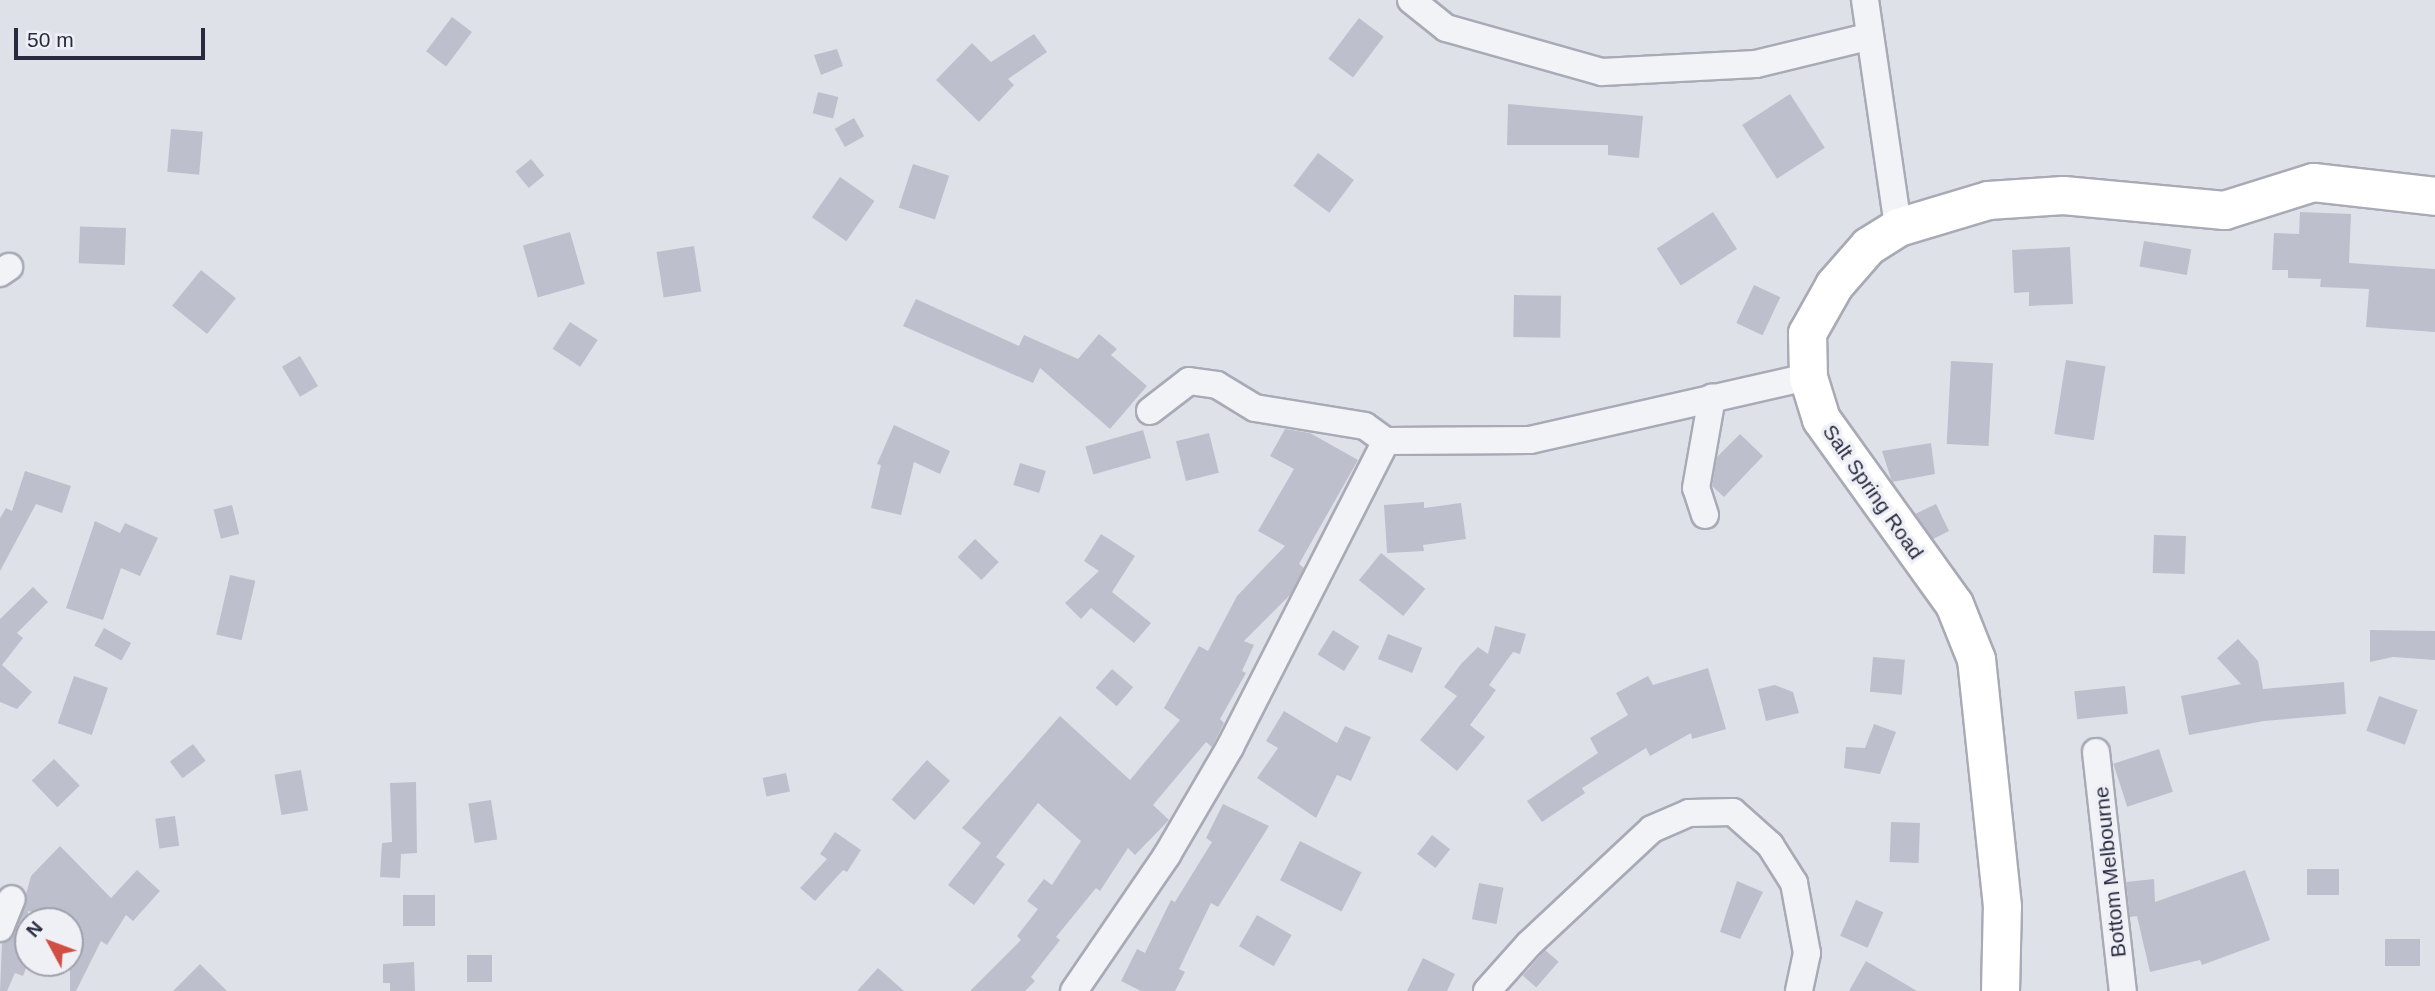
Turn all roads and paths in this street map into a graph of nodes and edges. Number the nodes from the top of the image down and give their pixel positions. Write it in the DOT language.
graph roads {
  1 [pos="1411,0"];
  2 [pos="1865,0"];
  3 [pos="1868,37"];
  4 [pos="2435,196"];
  5 [pos="1898,227"];
  6 [pos="1808,377"];
  7 [pos="1712,397"];
  8 [pos="1150,411"];
  9 [pos="1386,441"];
  10 [pos="1705,515"];
  11 [pos="2096,752"];
  12 [pos="12,899"];
  13 [pos="0,928"];
  14 [pos="1074,991"];
  15 [pos="1487,991"];
  16 [pos="1799,991"];
  17 [pos="2000,991"];
  18 [pos="2123,991"];
  1 -- 3 [label="street"];
  2 -- 3 [label="street"];
  3 -- 5 [label="street"];
  4 -- 5 [label="street, Salt Spring Road"];
  5 -- 6 [label="street, Salt Spring Road"];
  6 -- 7 [label="street"];
  6 -- 17 [label="street, Salt Spring Road"];
  7 -- 9 [label="street"];
  7 -- 10 [label="street"];
  8 -- 9 [label="street"];
  9 -- 14 [label="street"];
  11 -- 18 [label="street, Bottom Melbourne"];
  12 -- 13 [label="street"];
  15 -- 16 [label="street"];
}
